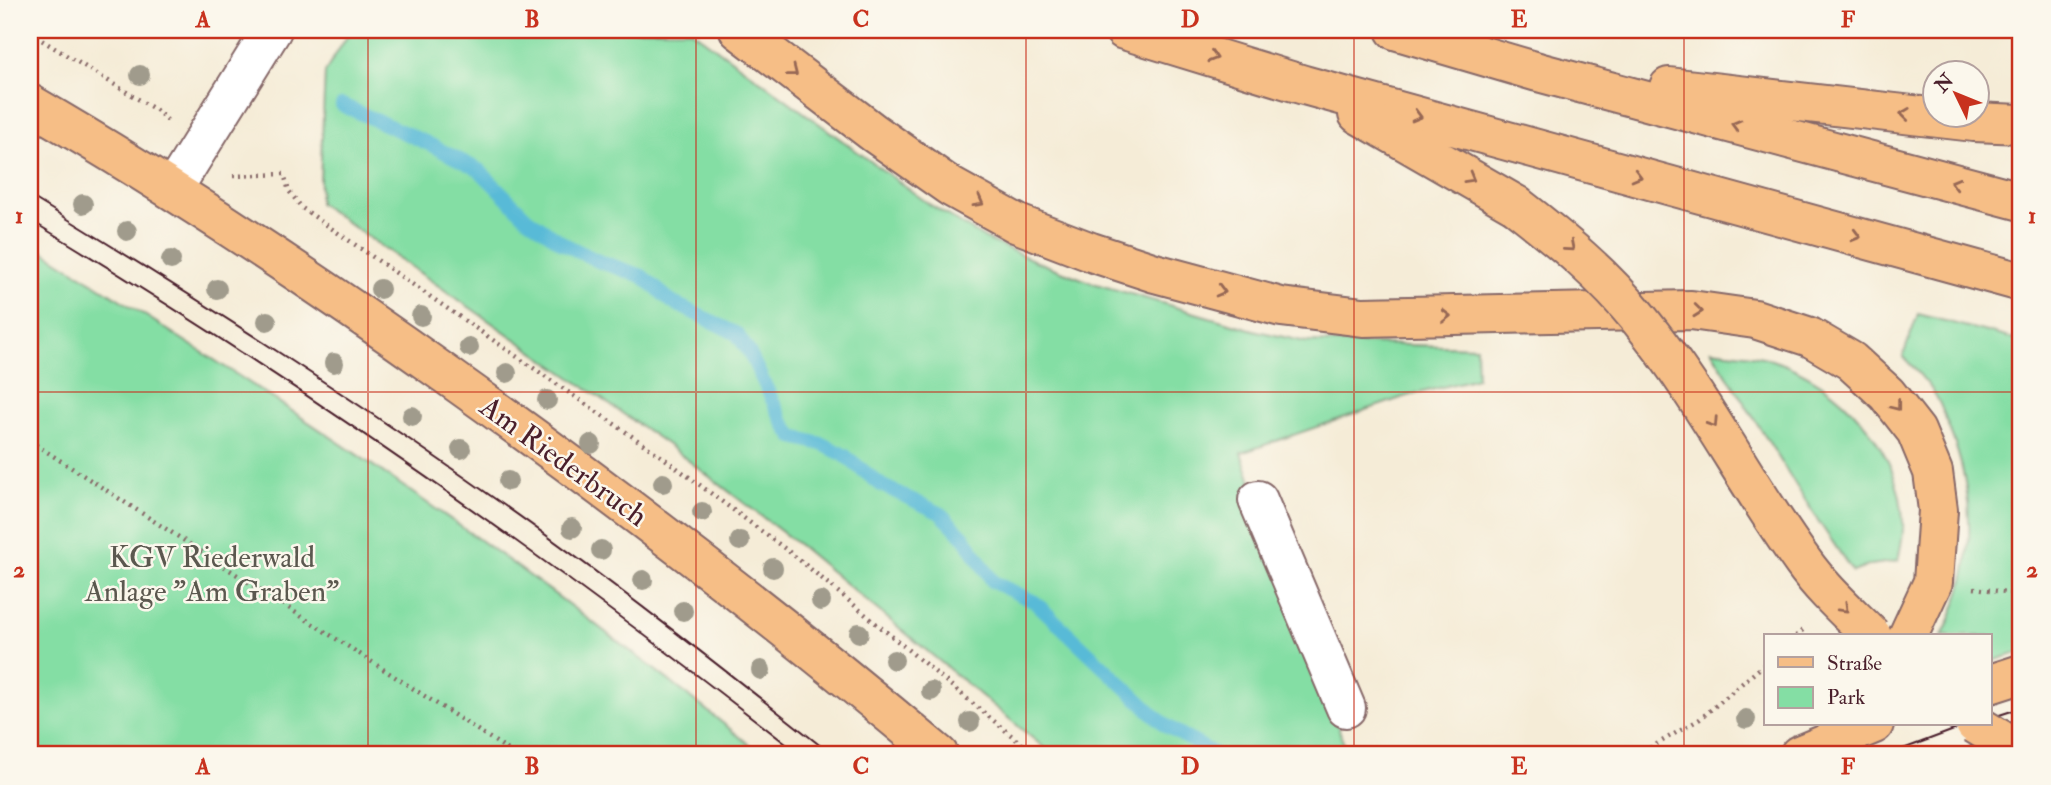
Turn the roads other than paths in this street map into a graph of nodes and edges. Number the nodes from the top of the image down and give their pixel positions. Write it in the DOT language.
graph roads {
  1 [pos="272,30"];
  2 [pos="739,30"];
  3 [pos="1124,30"];
  4 [pos="1395,30"];
  5 [pos="1538,72"];
  6 [pos="1304,85"];
  7 [pos="30,104"];
  8 [pos="2021,124"];
  9 [pos="173,189"];
  10 [pos="2021,201"];
  11 [pos="2021,282"];
  12 [pos="1258,499"];
  13 [pos="1870,634"];
  14 [pos="1909,634"];
  15 [pos="2021,674"];
  16 [pos="1992,683"];
  17 [pos="1346,708"];
  18 [pos="1868,726"];
  19 [pos="1978,726"];
  20 [pos="1824,740"];
  21 [pos="2021,752"];
  22 [pos="939,755"];
  1 -- 9 [label="street"];
  2 -- 14 [label="main road, one-way"];
  3 -- 6 [label="main road, one-way"];
  4 -- 5 [label="main road"];
  8 -- 5 [label="main road, one-way"];
  10 -- 5 [label="main road, one-way"];
  6 -- 11 [label="main road, one-way"];
  6 -- 13 [label="main road, one-way, bridge"];
  7 -- 9 [label="main road, Am Riederbruch"];
  9 -- 22 [label="main road, Am Riederbruch"];
  12 -- 17 [label="street"];
  15 -- 16 [label="main road"];
  18 -- 20 [label="main road"];
  19 -- 21 [label="main road, bridge"];
}
